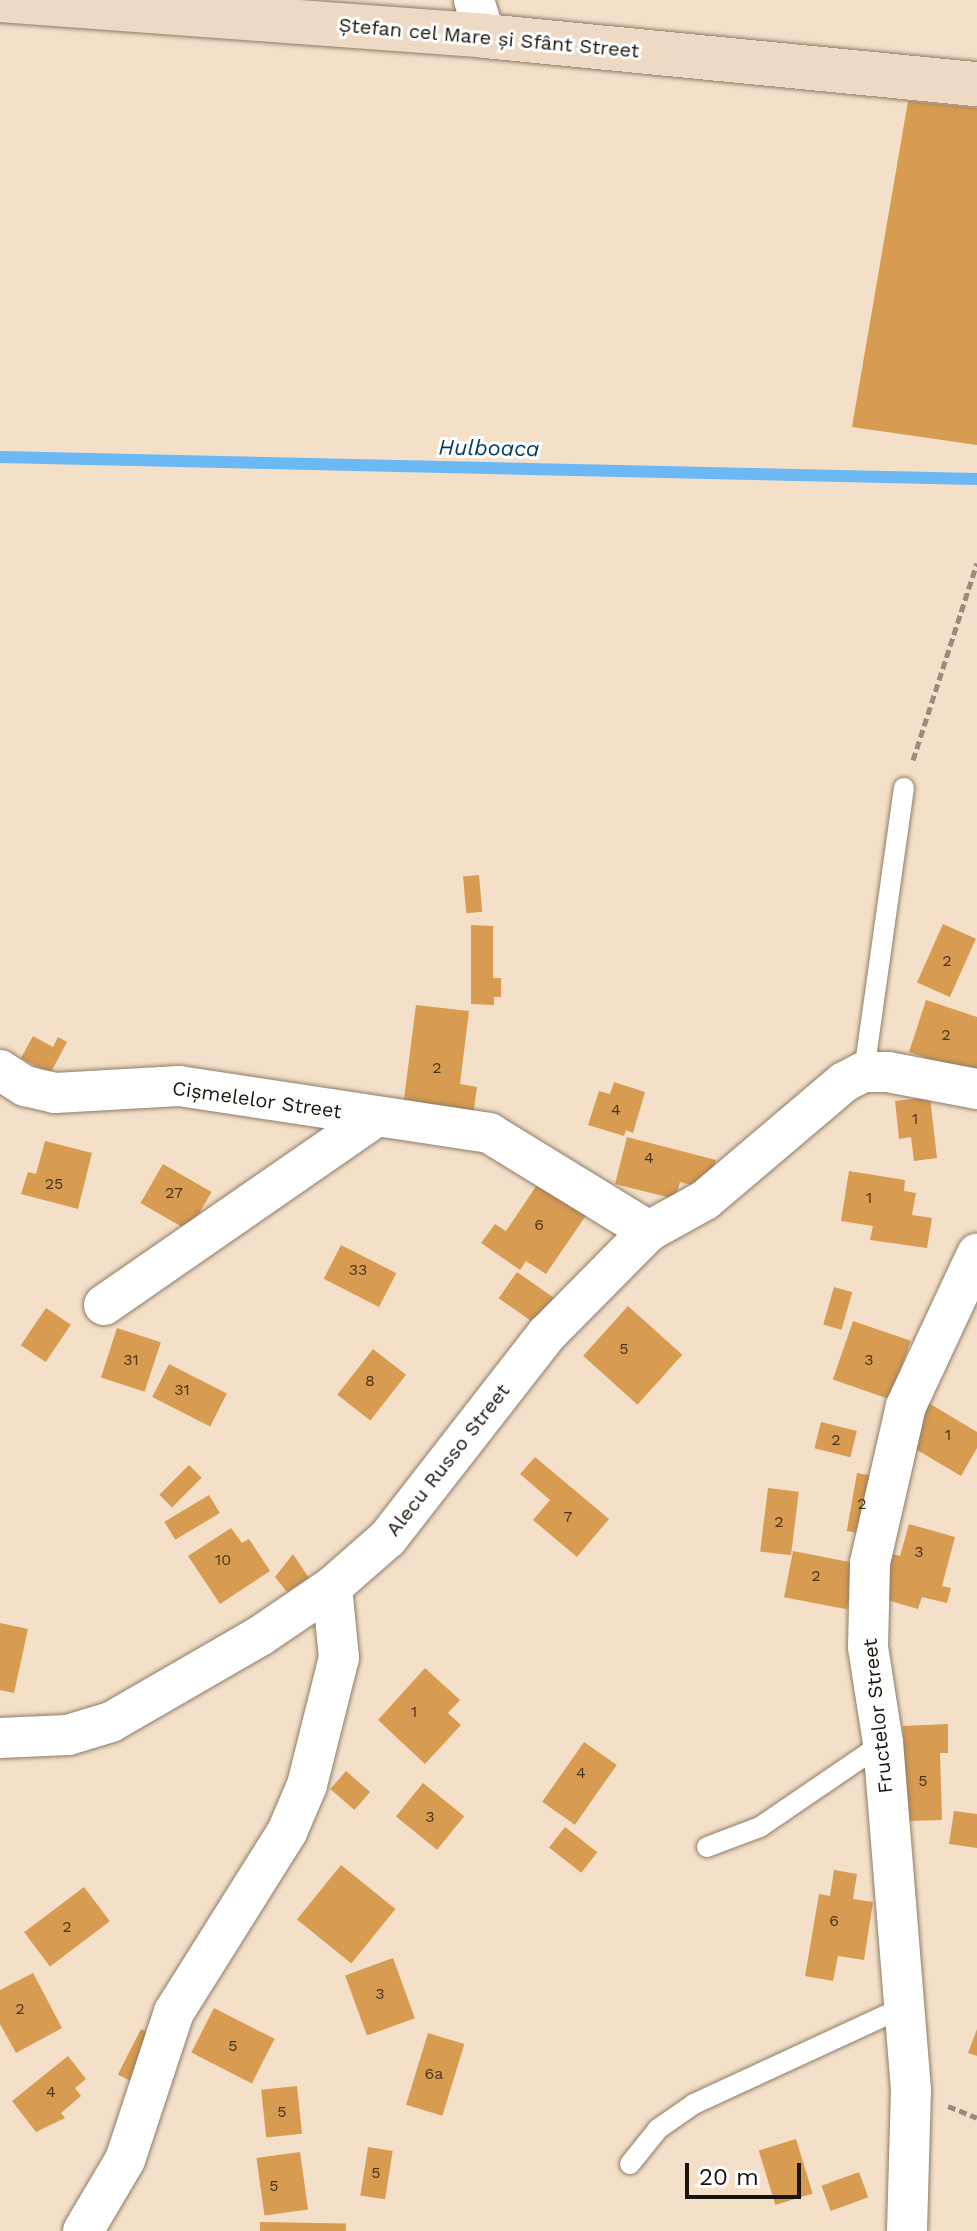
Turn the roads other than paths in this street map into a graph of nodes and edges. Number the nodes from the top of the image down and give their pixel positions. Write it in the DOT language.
graph roads {
  1 [pos="0,0"];
  2 [pos="480,18"];
  3 [pos="977,84"];
  4 [pos="904,788"];
  5 [pos="0,1070"];
  6 [pos="864,1072"];
  7 [pos="977,1089"];
  8 [pos="376,1117"];
  9 [pos="649,1231"];
  10 [pos="977,1254"];
  11 [pos="104,1305"];
  12 [pos="332,1587"];
  13 [pos="0,1738"];
  14 [pos="883,1743"];
  15 [pos="707,1847"];
  16 [pos="906,2006"];
  17 [pos="630,2164"];
  18 [pos="83,2231"];
  19 [pos="907,2231"];
  1 -- 2 [label="street, Ștefan cel Mare și Sfânt Street"];
  2 -- 3 [label="street, Ștefan cel Mare și Sfânt Street"];
  4 -- 6 [label="lane"];
  5 -- 8 [label="street, Cișmelelor Street"];
  6 -- 7 [label="street"];
  6 -- 9 [label="street, Alecu Russo Street"];
  8 -- 9 [label="street, Cișmelelor Street"];
  8 -- 11 [label="street, Cișmelelor Street"];
  9 -- 12 [label="street, Alecu Russo Street"];
  10 -- 14 [label="street, Fructelor Street"];
  12 -- 13 [label="street, Alecu Russo Street"];
  12 -- 18 [label="street"];
  14 -- 15 [label="lane"];
  14 -- 16 [label="street, Fructelor Street"];
  16 -- 17 [label="lane"];
  16 -- 19 [label="street, Fructelor Street"];
}
